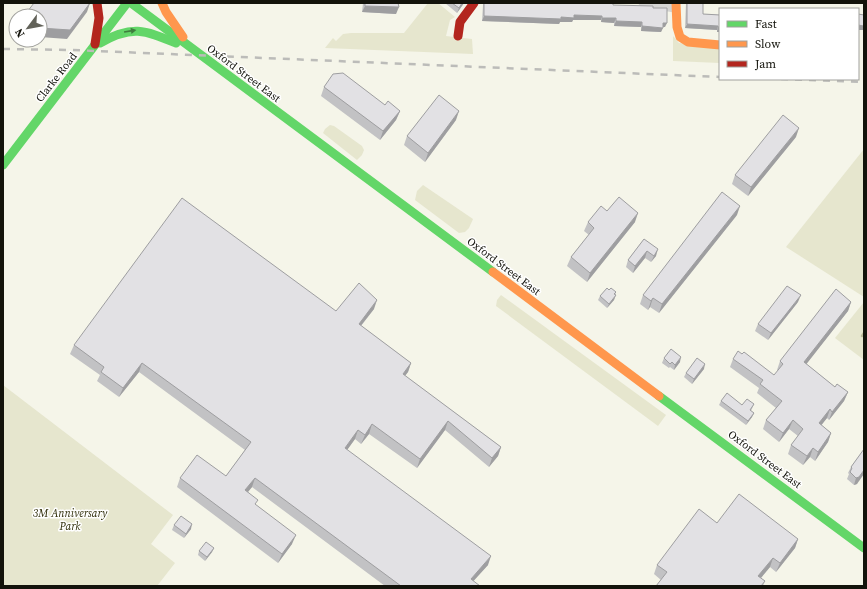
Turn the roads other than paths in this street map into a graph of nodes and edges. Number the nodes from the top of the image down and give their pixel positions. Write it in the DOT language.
graph roads {
  1 [pos="96,3"];
  2 [pos="127,3"];
  3 [pos="131,3"];
  4 [pos="162,3"];
  5 [pos="474,3"];
  6 [pos="643,3"];
  7 [pos="676,5"];
  8 [pos="458,36"];
  9 [pos="719,45"];
  10 [pos="95,47"];
  11 [pos="191,48"];
  12 [pos="3,165"];
  13 [pos="864,548"];
  1 -- 10 [label="main road"];
  2 -- 10 [label="main road, Clarke Road"];
  3 -- 11 [label="main road, Oxford Street East"];
  4 -- 11 [label="main road"];
  5 -- 8 [label="main road"];
  6 -- 7 [label="street"];
  7 -- 9 [label="main road"];
  10 -- 11 [label="main road, one-way"];
  10 -- 12 [label="main road, Clarke Road"];
  11 -- 13 [label="main road, Oxford Street East"];
}
